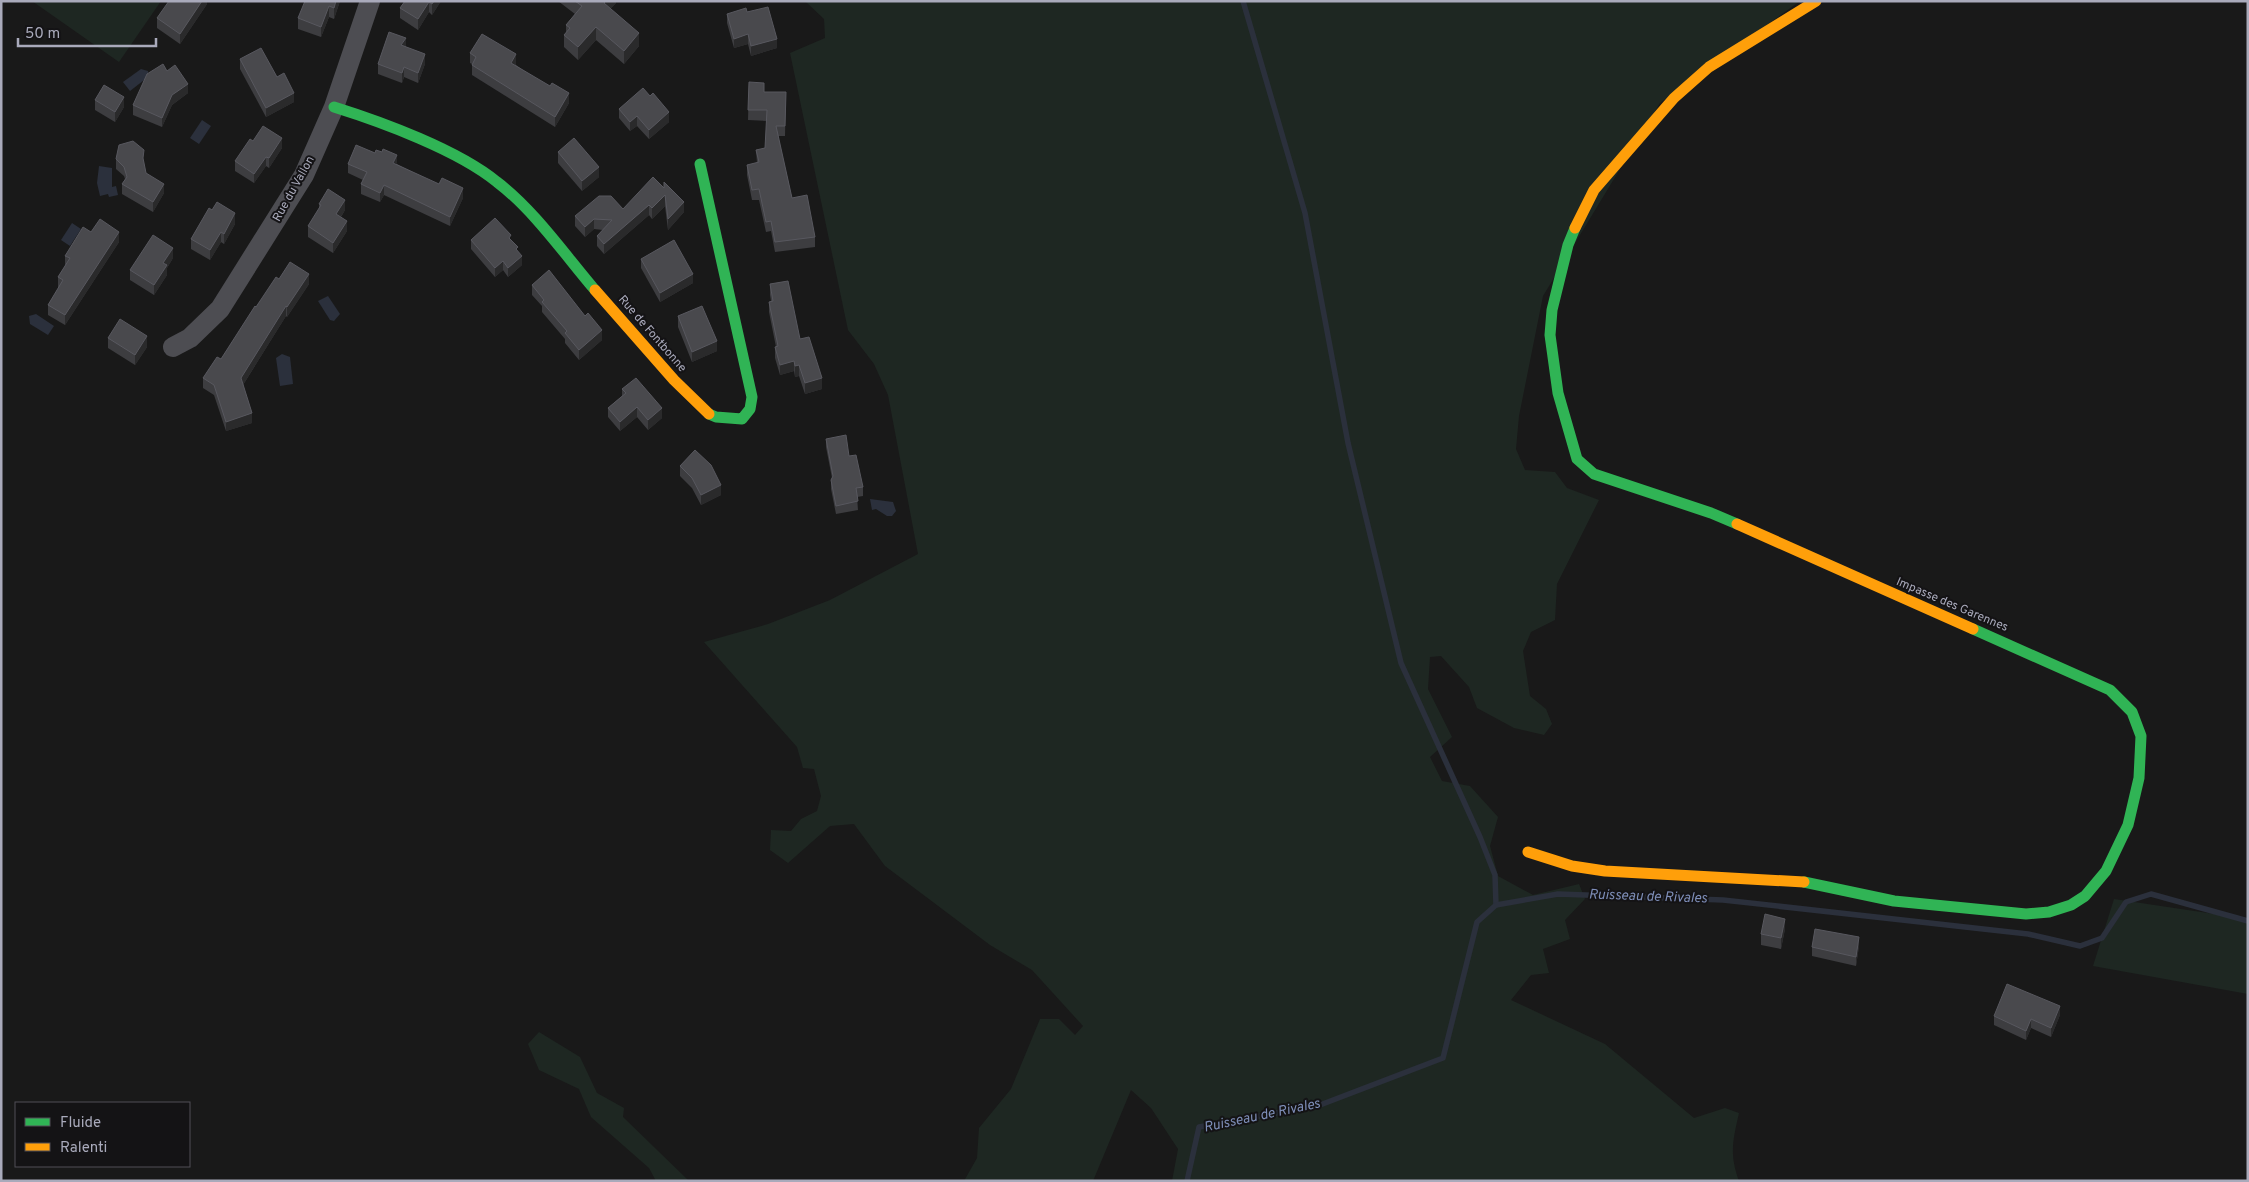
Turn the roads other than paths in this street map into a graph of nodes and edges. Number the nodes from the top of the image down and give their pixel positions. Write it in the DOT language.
graph roads {
  1 [pos="370,1"];
  2 [pos="1816,1"];
  3 [pos="334,106"];
  4 [pos="700,164"];
  5 [pos="173,347"];
  6 [pos="1528,852"];
  1 -- 3 [label="street, Rue du Vallon"];
  2 -- 6 [label="street, Impasse des Garennes"];
  3 -- 4 [label="street, Rue de Fontbonne"];
  3 -- 5 [label="street, Rue du Vallon"];
}
